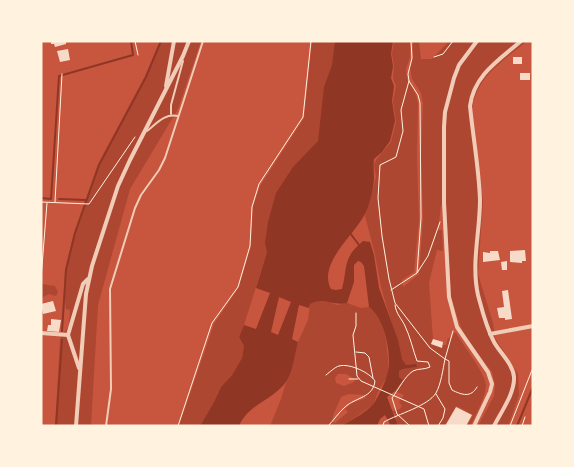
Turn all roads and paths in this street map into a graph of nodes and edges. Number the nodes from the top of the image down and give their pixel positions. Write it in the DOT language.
graph roads {
  1 [pos="135,41"];
  2 [pos="174,41"];
  3 [pos="189,41"];
  4 [pos="203,41"];
  5 [pos="311,41"];
  6 [pos="412,41"];
  7 [pos="453,41"];
  8 [pos="477,41"];
  9 [pos="521,41"];
  10 [pos="138,55"];
  11 [pos="183,56"];
  12 [pos="434,58"];
  13 [pos="62,74"];
  14 [pos="410,82"];
  15 [pos="166,90"];
  16 [pos="171,114"];
  17 [pos="178,116"];
  18 [pos="143,134"];
  19 [pos="41,202"];
  20 [pos="47,202"];
  21 [pos="55,202"];
  22 [pos="445,217"];
  23 [pos="417,273"];
  24 [pos="41,279"];
  25 [pos="88,279"];
  26 [pos="391,290"];
  27 [pos="394,303"];
  28 [pos="356,313"];
  29 [pos="533,326"];
  30 [pos="457,327"];
  31 [pos="41,333"];
  32 [pos="490,334"];
  33 [pos="68,335"];
  34 [pos="355,352"];
  35 [pos="445,359"];
  36 [pos="356,369"];
  37 [pos="80,370"];
  38 [pos="532,370"];
  39 [pos="326,374"];
  40 [pos="359,378"];
  41 [pos="373,378"];
  42 [pos="349,379"];
  43 [pos="477,387"];
  44 [pos="436,393"];
  45 [pos="419,406"];
  46 [pos="397,414"];
  47 [pos="525,417"];
  48 [pos="76,426"];
  49 [pos="106,426"];
  50 [pos="178,426"];
  51 [pos="328,426"];
  52 [pos="383,426"];
  53 [pos="410,426"];
  54 [pos="429,426"];
  55 [pos="438,426"];
  56 [pos="474,426"];
  57 [pos="494,426"];
  58 [pos="510,426"];
  59 [pos="522,426"];
  1 -- 10 [label="path"];
  2 -- 15 [label="street"];
  3 -- 11 [label="street"];
  4 -- 17 [label="lane"];
  5 -- 50 [label="path"];
  6 -- 14 [label="path"];
  7 -- 12 [label="path"];
  8 -- 22 [label="street"];
  9 -- 32 [label="street"];
  11 -- 15 [label="street"];
  11 -- 16 [label="lane"];
  13 -- 21 [label="path"];
  14 -- 23 [label="path"];
  14 -- 26 [label="path"];
  15 -- 18 [label="street"];
  16 -- 17 [label="lane"];
  16 -- 18 [label="lane"];
  17 -- 49 [label="lane"];
  18 -- 21 [label="path"];
  18 -- 25 [label="street"];
  19 -- 20 [label="path"];
  20 -- 21 [label="path"];
  20 -- 24 [label="path"];
  22 -- 23 [label="path"];
  22 -- 30 [label="street"];
  23 -- 26 [label="path"];
  25 -- 33 [label="street"];
  25 -- 37 [label="street"];
  26 -- 27 [label="path"];
  27 -- 35 [label="path"];
  27 -- 46 [label="path"];
  28 -- 34 [label="path"];
  29 -- 32 [label="street"];
  30 -- 35 [label="path"];
  30 -- 56 [label="street"];
  31 -- 33 [label="street"];
  32 -- 57 [label="street"];
  33 -- 37 [label="street"];
  34 -- 36 [label="path"];
  34 -- 41 [label="path"];
  35 -- 43 [label="path"];
  35 -- 44 [label="path"];
  36 -- 39 [label="path"];
  36 -- 40 [label="path"];
  36 -- 41 [label="path"];
  37 -- 48 [label="street"];
  38 -- 58 [label="path"];
  40 -- 42 [label="path"];
  40 -- 45 [label="path"];
  41 -- 51 [label="path"];
  44 -- 45 [label="path"];
  44 -- 55 [label="path"];
  45 -- 46 [label="path"];
  45 -- 54 [label="path"];
  46 -- 52 [label="path"];
  46 -- 53 [label="path"];
  47 -- 59 [label="path"];
}
